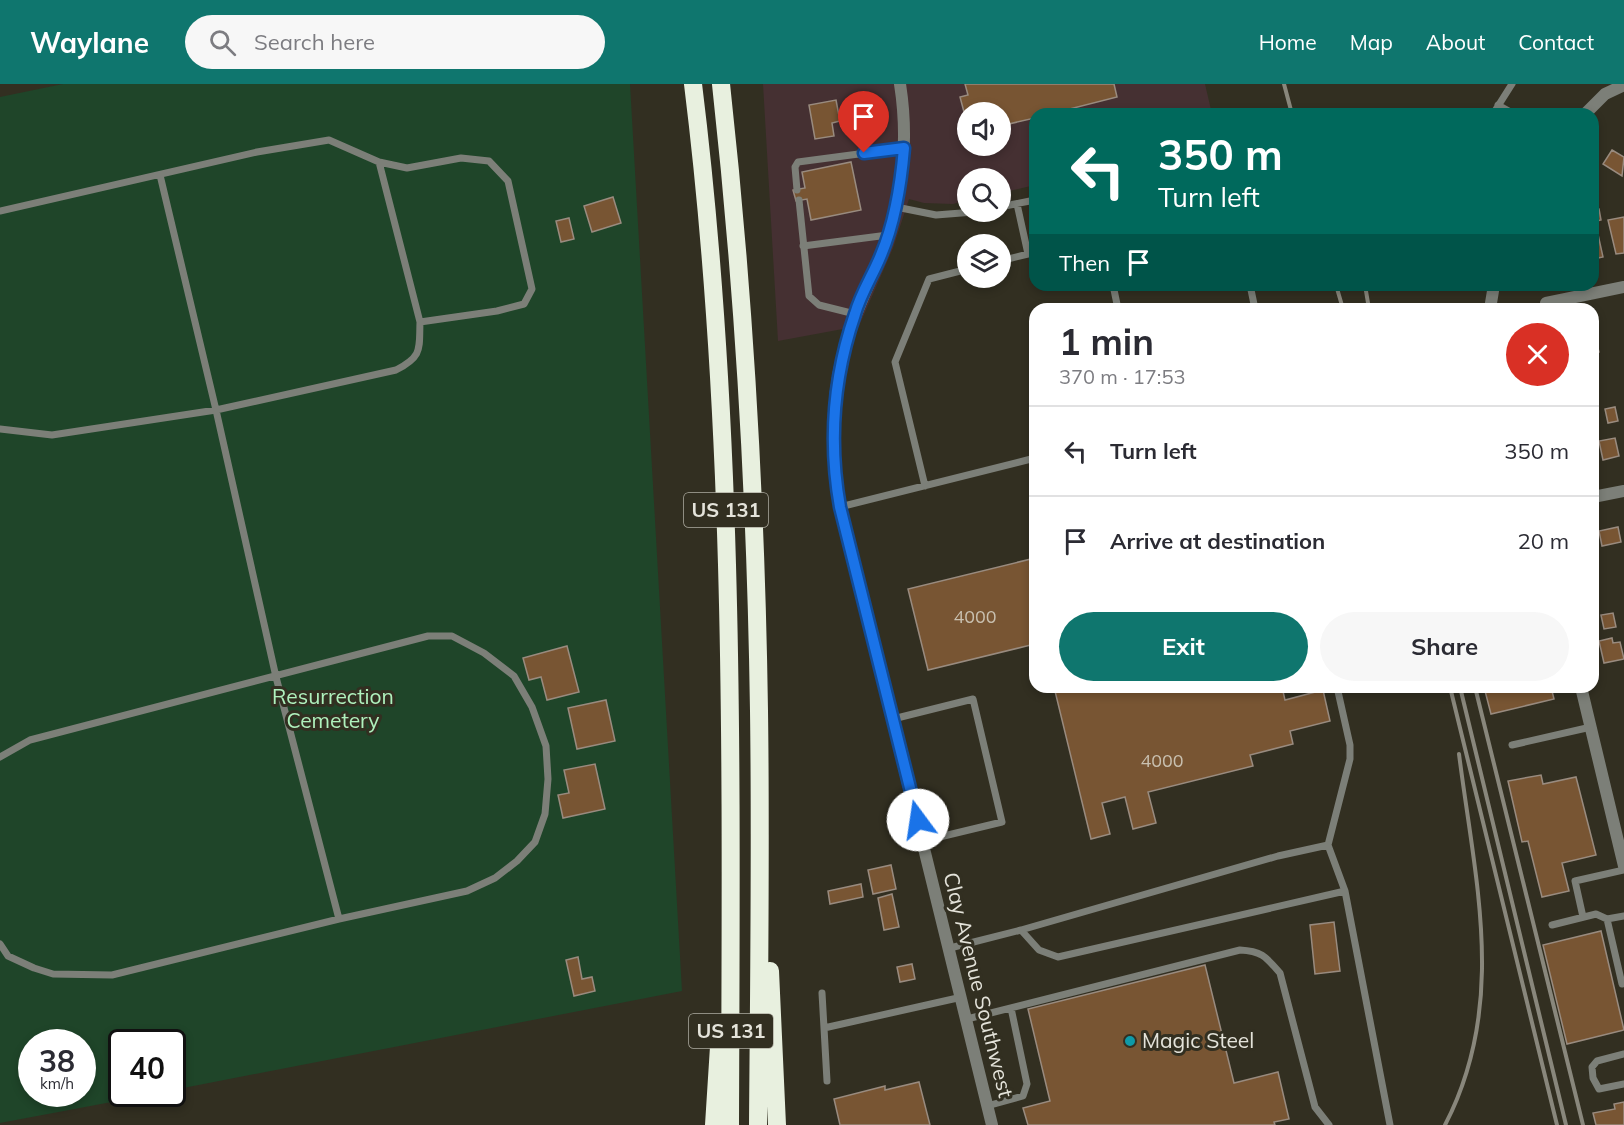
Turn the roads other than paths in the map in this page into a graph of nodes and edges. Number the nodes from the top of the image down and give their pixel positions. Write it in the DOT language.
graph roads {
  1 [pos="693,84"];
  2 [pos="721,84"];
  3 [pos="900,84"];
  4 [pos="1512,84"];
  5 [pos="1624,86"];
  6 [pos="1498,105"];
  7 [pos="1496,108"];
  8 [pos="1503,108"];
  9 [pos="1591,108"];
  10 [pos="904,148"];
  11 [pos="379,162"];
  12 [pos="160,175"];
  13 [pos="797,190"];
  14 [pos="799,200"];
  15 [pos="1029,201"];
  16 [pos="1017,204"];
  17 [pos="1011,205"];
  18 [pos="896,207"];
  19 [pos="0,211"];
  20 [pos="957,213"];
  21 [pos="888,235"];
  22 [pos="1029,243"];
  23 [pos="803,246"];
  24 [pos="1029,254"];
  25 [pos="1011,258"];
  26 [pos="957,272"];
  27 [pos="1624,287"];
  28 [pos="1546,303"];
  29 [pos="855,314"];
  30 [pos="420,322"];
  31 [pos="216,410"];
  32 [pos="0,429"];
  33 [pos="1029,460"];
  34 [pos="925,486"];
  35 [pos="1624,491"];
  36 [pos="1599,496"];
  37 [pos="840,507"];
  38 [pos="276,677"];
  39 [pos="1338,693"];
  40 [pos="1583,693"];
  41 [pos="893,718"];
  42 [pos="1592,727"];
  43 [pos="1512,745"];
  44 [pos="0,757"];
  45 [pos="759,829"];
  46 [pos="923,841"];
  47 [pos="1328,845"];
  48 [pos="1624,868"];
  49 [pos="1345,891"];
  50 [pos="1624,916"];
  51 [pos="1583,917"];
  52 [pos="339,919"];
  53 [pos="1607,919"];
  54 [pos="1552,925"];
  55 [pos="1021,930"];
  56 [pos="731,936"];
  57 [pos="0,944"];
  58 [pos="950,948"];
  59 [pos="1624,983"];
  60 [pos="822,993"];
  61 [pos="962,997"];
  62 [pos="1011,1008"];
  63 [pos="967,1019"];
  64 [pos="824,1028"];
  65 [pos="1624,1054"];
  66 [pos="826,1080"];
  67 [pos="1624,1084"];
  68 [pos="987,1106"];
  69 [pos="714,1125"];
  70 [pos="730,1125"];
  71 [pos="758,1125"];
  72 [pos="777,1125"];
  73 [pos="992,1125"];
  74 [pos="1329,1125"];
  75 [pos="1390,1125"];
  1 -- 56 [label="highway, US 131"];
  2 -- 45 [label="highway, US 131"];
  3 -- 10 [label="street, Clay Avenue Southwest"];
  4 -- 6 [label="lane"];
  5 -- 9 [label="street"];
  6 -- 7 [label="lane"];
  6 -- 8 [label="lane"];
  10 -- 13 [label="lane"];
  10 -- 18 [label="street, Clay Avenue Southwest"];
  11 -- 12 [label="lane"];
  11 -- 30 [label="lane"];
  11 -- 30 [label="lane"];
  12 -- 19 [label="lane"];
  12 -- 31 [label="lane"];
  14 -- 23 [label="lane"];
  15 -- 16 [label="lane"];
  16 -- 17 [label="lane"];
  16 -- 22 [label="lane"];
  18 -- 20 [label="lane"];
  18 -- 21 [label="street, Clay Avenue Southwest"];
  21 -- 23 [label="lane"];
  21 -- 29 [label="street, Clay Avenue Southwest"];
  23 -- 29 [label="lane"];
  24 -- 25 [label="lane"];
  26 -- 34 [label="lane"];
  27 -- 28 [label="street"];
  29 -- 37 [label="street, Clay Avenue Southwest"];
  30 -- 31 [label="lane"];
  31 -- 32 [label="lane"];
  31 -- 38 [label="lane"];
  33 -- 34 [label="lane"];
  34 -- 37 [label="lane"];
  35 -- 36 [label="street"];
  37 -- 41 [label="street, Clay Avenue Southwest"];
  38 -- 44 [label="lane"];
  38 -- 52 [label="lane"];
  38 -- 52 [label="lane"];
  39 -- 47 [label="lane"];
  40 -- 42 [label="street"];
  41 -- 46 [label="street, Clay Avenue Southwest"];
  41 -- 46 [label="lane"];
  42 -- 43 [label="lane"];
  42 -- 48 [label="street"];
  45 -- 71 [label="highway, US 131"];
  45 -- 72 [label="highway"];
  46 -- 58 [label="street, Clay Avenue Southwest"];
  47 -- 49 [label="lane"];
  47 -- 55 [label="lane"];
  48 -- 51 [label="lane"];
  49 -- 55 [label="lane"];
  49 -- 75 [label="lane"];
  50 -- 53 [label="lane"];
  51 -- 53 [label="lane"];
  51 -- 54 [label="lane"];
  52 -- 57 [label="lane"];
  53 -- 59 [label="lane"];
  55 -- 58 [label="lane"];
  56 -- 69 [label="highway"];
  56 -- 70 [label="highway, US 131"];
  58 -- 61 [label="street, Clay Avenue Southwest"];
  60 -- 64 [label="lane"];
  61 -- 63 [label="street, Clay Avenue Southwest"];
  61 -- 64 [label="lane"];
  62 -- 63 [label="lane"];
  62 -- 68 [label="lane"];
  62 -- 74 [label="lane"];
  63 -- 68 [label="street, Clay Avenue Southwest"];
  64 -- 66 [label="lane"];
  65 -- 67 [label="lane"];
  68 -- 73 [label="street, Clay Avenue Southwest"];
}
